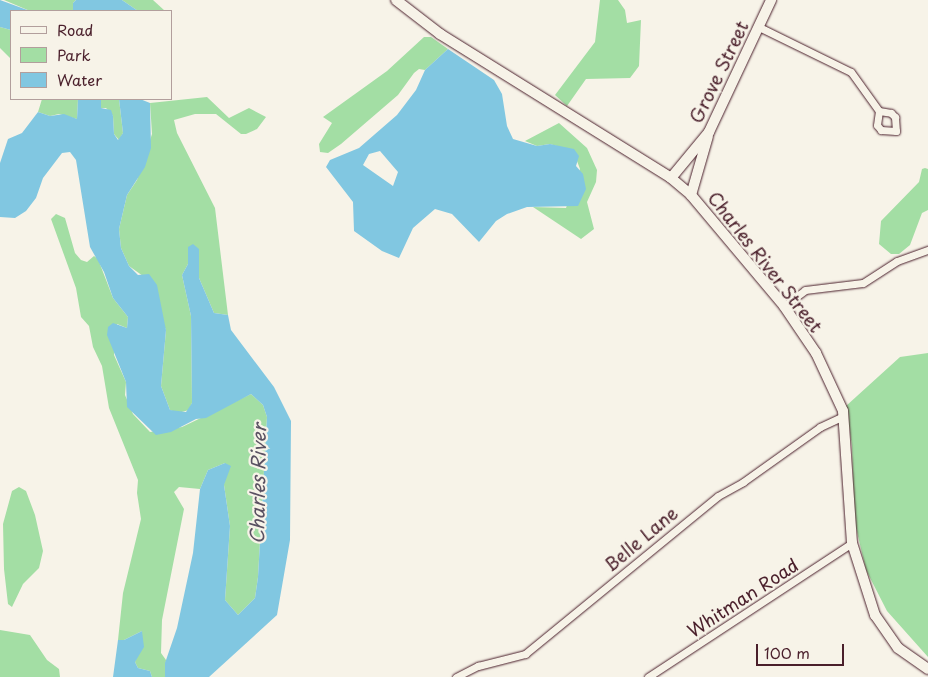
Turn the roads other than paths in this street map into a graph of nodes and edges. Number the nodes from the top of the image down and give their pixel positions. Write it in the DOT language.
graph roads {
  1 [pos="396,0"];
  2 [pos="771,0"];
  3 [pos="759,27"];
  4 [pos="879,111"];
  5 [pos="709,132"];
  6 [pos="671,178"];
  7 [pos="691,195"];
  8 [pos="928,250"];
  9 [pos="784,306"];
  10 [pos="844,416"];
  11 [pos="852,542"];
  12 [pos="928,669"];
  13 [pos="456,677"];
  14 [pos="648,677"];
  1 -- 6 [label="street, Charles River Street"];
  2 -- 3 [label="street, Grove Street"];
  3 -- 4 [label="street"];
  3 -- 5 [label="street, Grove Street"];
  5 -- 6 [label="street, Grove Street"];
  5 -- 7 [label="street"];
  6 -- 7 [label="street, Charles River Street"];
  7 -- 9 [label="street, Charles River Street"];
  8 -- 9 [label="street"];
  9 -- 10 [label="street, Charles River Street"];
  10 -- 11 [label="street, Charles River Street"];
  10 -- 13 [label="street, Belle Lane"];
  11 -- 12 [label="street, Charles River Street"];
  11 -- 14 [label="street, Whitman Road"];
}
